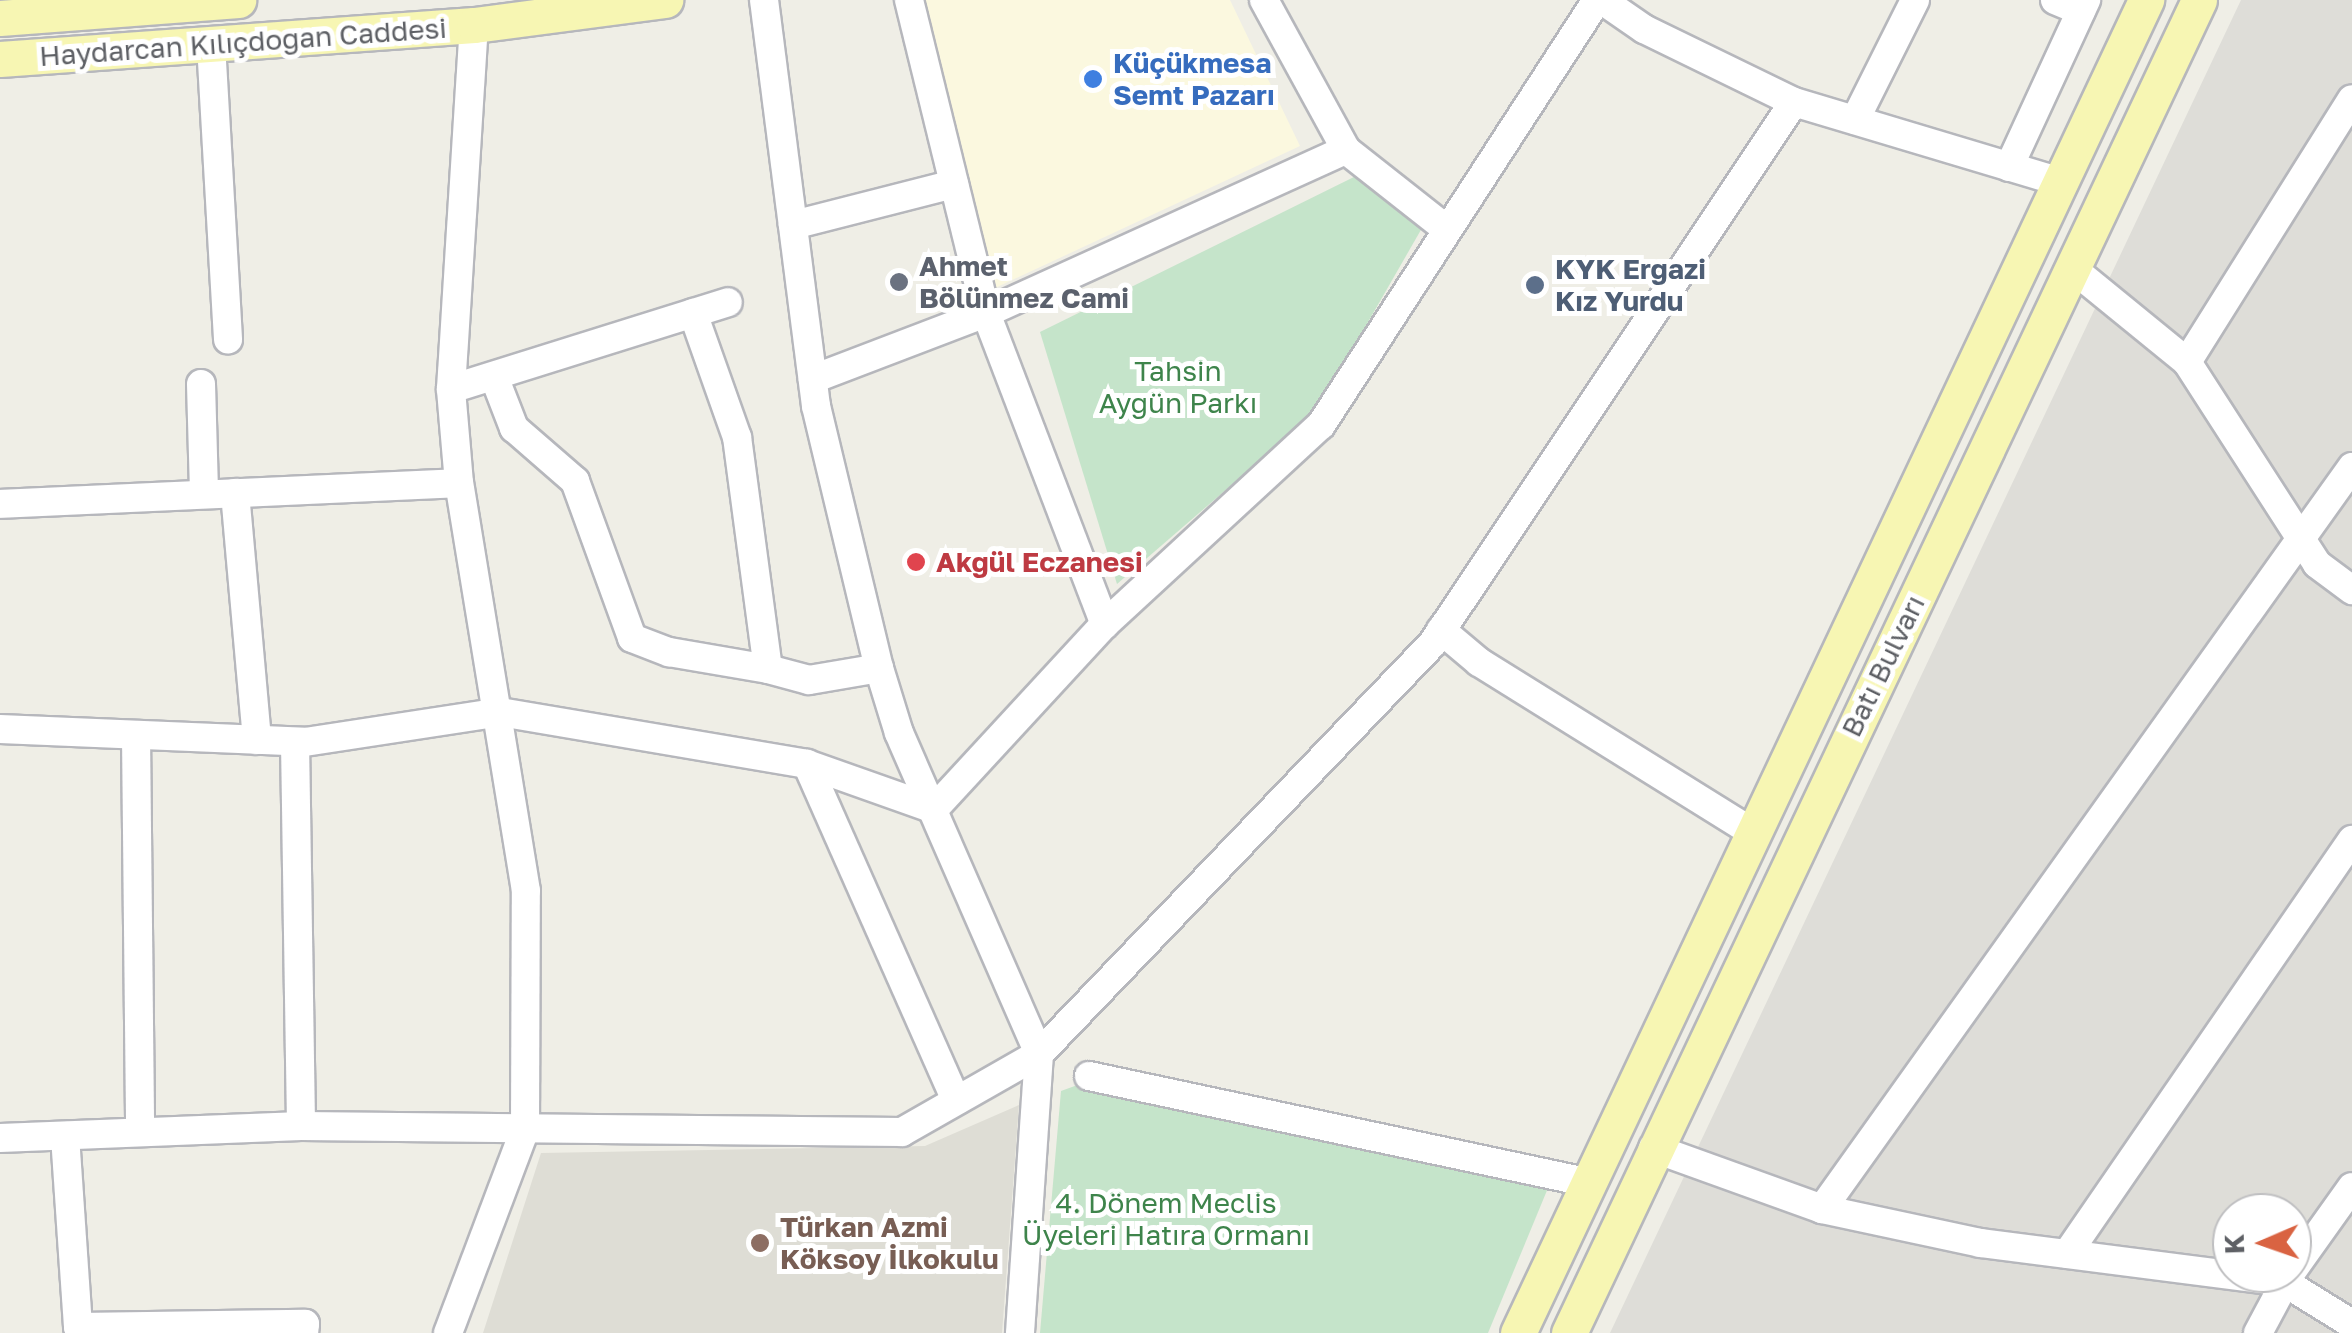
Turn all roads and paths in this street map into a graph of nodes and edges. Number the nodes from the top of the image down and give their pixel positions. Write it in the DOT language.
graph roads {
  1 [pos="238,0"];
  2 [pos="665,0"];
  3 [pos="764,0"];
  4 [pos="909,0"];
  5 [pos="1264,0"];
  6 [pos="1599,0"];
  7 [pos="1915,0"];
  8 [pos="2146,0"];
  9 [pos="2199,0"];
  10 [pos="2074,4"];
  11 [pos="473,12"];
  12 [pos="0,18"];
  13 [pos="212,44"];
  14 [pos="0,59"];
  15 [pos="2352,99"];
  16 [pos="1794,102"];
  17 [pos="1855,120"];
  18 [pos="1346,150"];
  19 [pos="2010,166"];
  20 [pos="2061,182"];
  21 [pos="954,184"];
  22 [pos="793,225"];
  23 [pos="1444,227"];
  24 [pos="2073,269"];
  25 [pos="728,302"];
  26 [pos="693,313"];
  27 [pos="986,313"];
  28 [pos="228,340"];
  29 [pos="2187,362"];
  30 [pos="495,379"];
  31 [pos="813,379"];
  32 [pos="200,384"];
  33 [pos="451,389"];
  34 [pos="2352,468"];
  35 [pos="458,482"];
  36 [pos="235,492"];
  37 [pos="204,494"];
  38 [pos="0,504"];
  39 [pos="2302,540"];
  40 [pos="2352,590"];
  41 [pos="1105,624"];
  42 [pos="1442,630"];
  43 [pos="879,668"];
  44 [pos="768,669"];
  45 [pos="500,712"];
  46 [pos="0,729"];
  47 [pos="136,735"];
  48 [pos="257,740"];
  49 [pos="295,742"];
  50 [pos="807,764"];
  51 [pos="934,809"];
  52 [pos="1752,832"];
  53 [pos="2352,840"];
  54 [pos="1039,1054"];
  55 [pos="1088,1076"];
  56 [pos="956,1101"];
  57 [pos="301,1126"];
  58 [pos="525,1128"];
  59 [pos="140,1132"];
  60 [pos="66,1136"];
  61 [pos="0,1138"];
  62 [pos="1652,1148"];
  63 [pos="1586,1182"];
  64 [pos="2352,1187"];
  65 [pos="1822,1210"];
  66 [pos="2312,1243"];
  67 [pos="2066,1254"];
  68 [pos="2212,1268"];
  69 [pos="2279,1293"];
  70 [pos="2312,1293"];
  71 [pos="2352,1324"];
  72 [pos="78,1330"];
  73 [pos="304,1333"];
  74 [pos="448,1333"];
  75 [pos="1020,1333"];
  76 [pos="1518,1333"];
  77 [pos="1569,1333"];
  78 [pos="2258,1333"];
  1 -- 12 [label="main road, Haydarcan Kılıçdoğan Caddesi"];
  2 -- 11 [label="main road, Haydarcan Kılıçdoğan Caddesi"];
  3 -- 22 [label="street"];
  4 -- 21 [label="street"];
  5 -- 18 [label="street"];
  6 -- 16 [label="street"];
  6 -- 23 [label="street"];
  7 -- 17 [label="street"];
  8 -- 20 [label="main road, Batı Bulvarı"];
  9 -- 24 [label="main road, Batı Bulvarı"];
  10 -- 19 [label="street"];
  11 -- 13 [label="main road, Haydarcan Kılıçdoğan Caddesi"];
  11 -- 33 [label="street"];
  13 -- 14 [label="main road, Haydarcan Kılıçdoğan Caddesi"];
  13 -- 28 [label="street"];
  15 -- 29 [label="street"];
  16 -- 17 [label="street"];
  16 -- 42 [label="street"];
  17 -- 19 [label="street"];
  18 -- 23 [label="street"];
  18 -- 27 [label="street"];
  19 -- 20 [label="street"];
  20 -- 52 [label="main road, Batı Bulvarı"];
  21 -- 22 [label="street"];
  21 -- 27 [label="street"];
  22 -- 31 [label="street"];
  23 -- 41 [label="street"];
  24 -- 29 [label="street"];
  24 -- 62 [label="main road, Batı Bulvarı"];
  25 -- 26 [label="street"];
  26 -- 30 [label="street"];
  26 -- 44 [label="street"];
  27 -- 31 [label="street"];
  27 -- 41 [label="street"];
  29 -- 39 [label="street"];
  30 -- 33 [label="street"];
  30 -- 44 [label="street"];
  31 -- 43 [label="street"];
  32 -- 37 [label="street"];
  33 -- 35 [label="street"];
  34 -- 39 [label="street"];
  35 -- 36 [label="street"];
  35 -- 45 [label="street"];
  36 -- 37 [label="street"];
  36 -- 48 [label="street"];
  37 -- 38 [label="street"];
  39 -- 40 [label="street"];
  39 -- 65 [label="street"];
  41 -- 51 [label="street"];
  42 -- 52 [label="street"];
  42 -- 54 [label="street"];
  43 -- 44 [label="street"];
  43 -- 51 [label="street"];
  45 -- 49 [label="street"];
  45 -- 50 [label="street"];
  45 -- 58 [label="street"];
  46 -- 47 [label="street"];
  47 -- 48 [label="street"];
  47 -- 59 [label="street"];
  48 -- 49 [label="street"];
  49 -- 57 [label="street"];
  50 -- 51 [label="street"];
  50 -- 56 [label="street"];
  51 -- 54 [label="street"];
  52 -- 63 [label="main road, Batı Bulvarı"];
  53 -- 67 [label="street"];
  54 -- 56 [label="street"];
  54 -- 75 [label="street"];
  55 -- 63 [label="street"];
  56 -- 58 [label="street"];
  57 -- 58 [label="street"];
  57 -- 59 [label="street"];
  58 -- 74 [label="street"];
  59 -- 60 [label="street"];
  60 -- 61 [label="street"];
  60 -- 72 [label="street"];
  62 -- 65 [label="street"];
  62 -- 77 [label="main road, Batı Bulvarı"];
  63 -- 76 [label="main road, Batı Bulvarı"];
  64 -- 66 [label="street"];
  65 -- 67 [label="street"];
  67 -- 68 [label="street"];
  69 -- 78 [label="street"];
  70 -- 71 [label="street"];
  72 -- 73 [label="street"];
}
